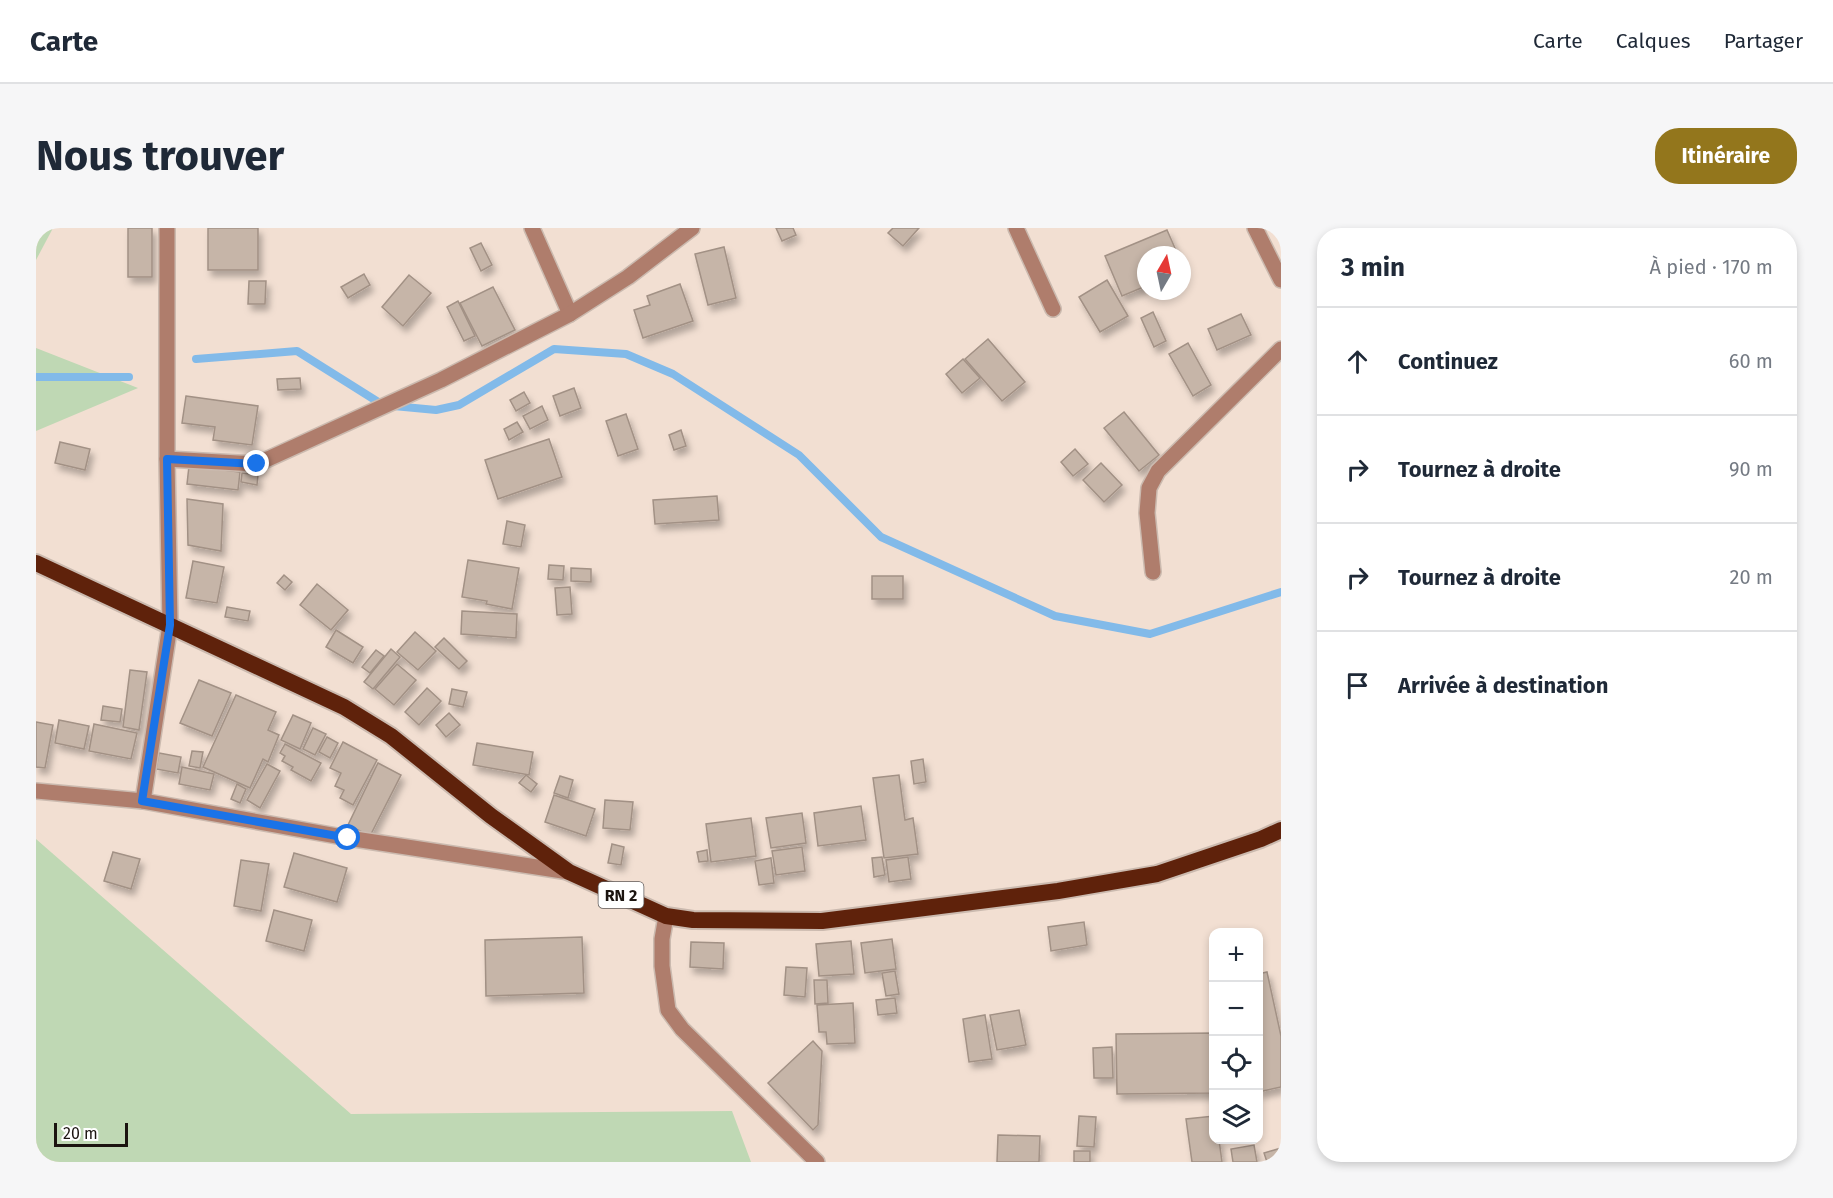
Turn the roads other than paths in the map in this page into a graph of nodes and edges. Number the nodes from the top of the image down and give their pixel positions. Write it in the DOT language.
graph roads {
  1 [pos="167,228"];
  2 [pos="532,228"];
  3 [pos="692,228"];
  4 [pos="1016,228"];
  5 [pos="1254,228"];
  6 [pos="1281,280"];
  7 [pos="1053,309"];
  8 [pos="570,314"];
  9 [pos="1281,348"];
  10 [pos="167,459"];
  11 [pos="36,563"];
  12 [pos="1153,572"];
  13 [pos="170,625"];
  14 [pos="36,791"];
  15 [pos="142,801"];
  16 [pos="1281,830"];
  17 [pos="569,872"];
  18 [pos="666,916"];
  19 [pos="812,1160"];
  1 -- 10 [label="street"];
  2 -- 8 [label="street"];
  3 -- 8 [label="street"];
  4 -- 7 [label="street"];
  5 -- 6 [label="street"];
  8 -- 10 [label="street"];
  9 -- 12 [label="street"];
  10 -- 13 [label="street"];
  11 -- 13 [label="highway, RN 2"];
  13 -- 15 [label="street"];
  13 -- 17 [label="highway, RN 2"];
  14 -- 15 [label="street"];
  15 -- 17 [label="street"];
  16 -- 18 [label="highway, RN 2"];
  17 -- 18 [label="highway, RN 2"];
  18 -- 19 [label="street"];
}
